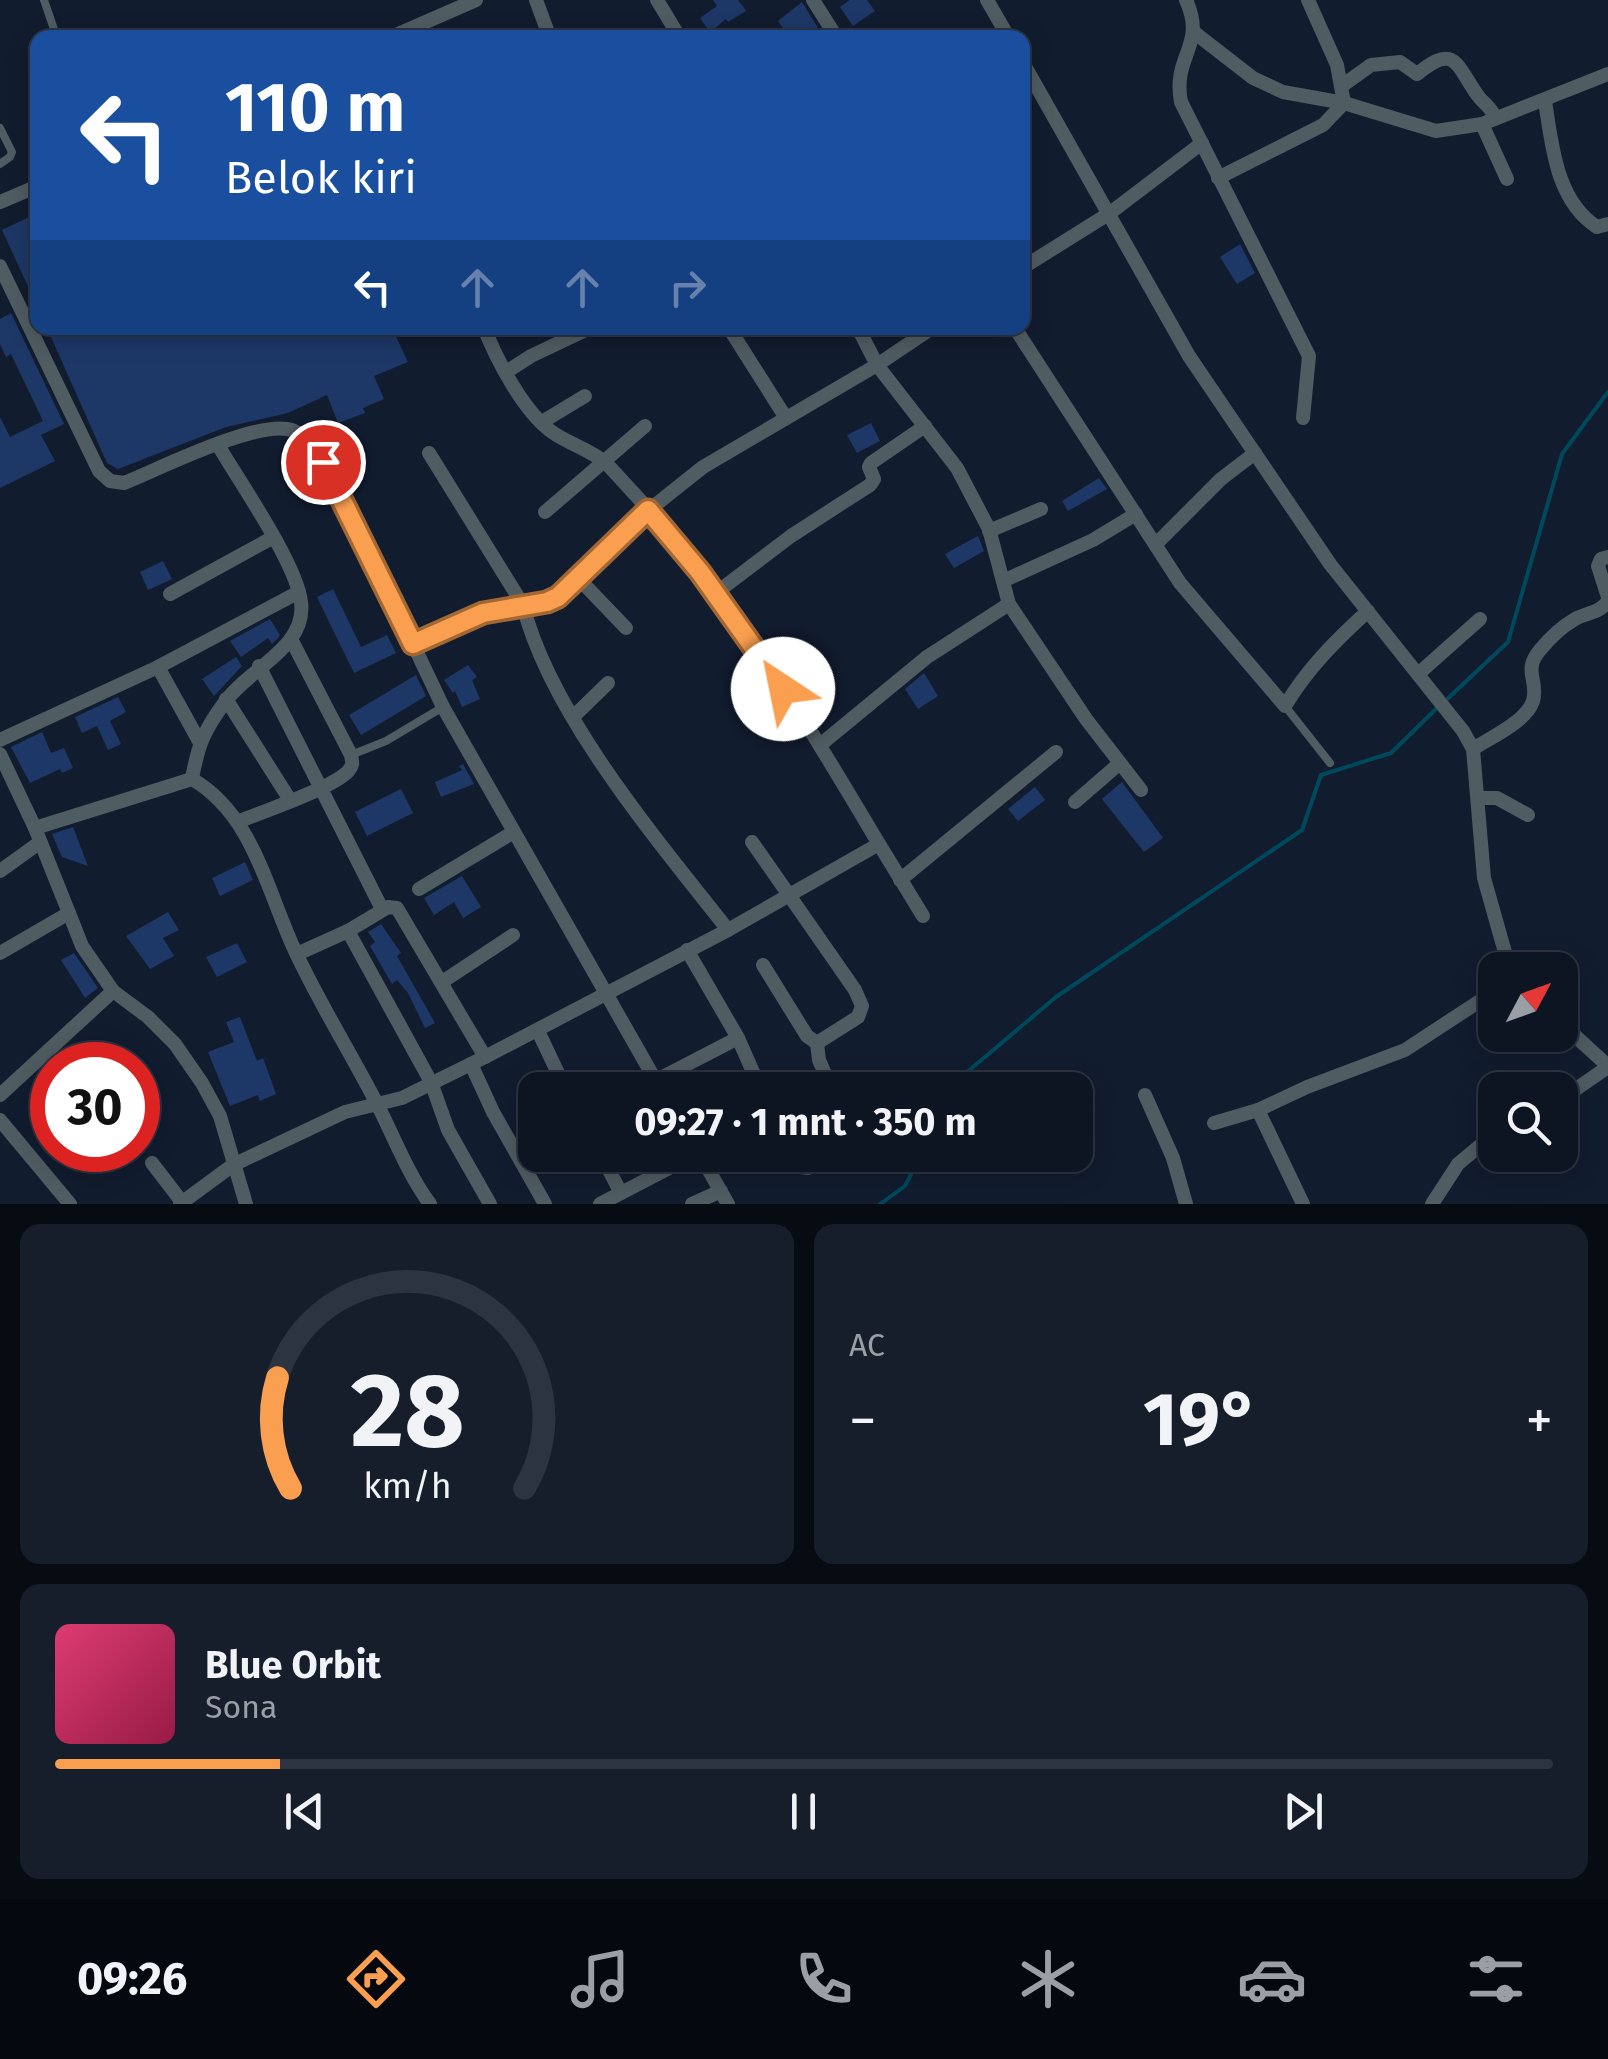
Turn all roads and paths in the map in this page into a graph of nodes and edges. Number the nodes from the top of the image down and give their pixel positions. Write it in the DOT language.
graph roads {
  1 [pos="44,0"];
  2 [pos="476,0"];
  3 [pos="536,0"];
  4 [pos="657,0"];
  5 [pos="813,0"];
  6 [pos="988,0"];
  7 [pos="1186,0"];
  8 [pos="1308,0"];
  9 [pos="54,30"];
  10 [pos="407,30"];
  11 [pos="547,30"];
  12 [pos="675,30"];
  13 [pos="832,30"];
  14 [pos="1005,30"];
  15 [pos="1194,33"];
  16 [pos="1608,74"];
  17 [pos="1030,75"];
  18 [pos="1342,85"];
  19 [pos="1545,101"];
  20 [pos="1344,103"];
  21 [pos="1489,121"];
  22 [pos="0,128"];
  23 [pos="1202,143"];
  24 [pos="0,164"];
  25 [pos="1218,178"];
  26 [pos="1507,179"];
  27 [pos="30,189"];
  28 [pos="0,202"];
  29 [pos="1110,214"];
  30 [pos="1608,224"];
  31 [pos="1030,263"];
  32 [pos="0,266"];
  33 [pos="30,328"];
  34 [pos="33,335"];
  35 [pos="488,335"];
  36 [pos="575,335"];
  37 [pos="733,335"];
  38 [pos="862,335"];
  39 [pos="922,335"];
  40 [pos="1020,335"];
  41 [pos="877,365"];
  42 [pos="506,372"];
  43 [pos="585,396"];
  44 [pos="786,418"];
  45 [pos="1303,418"];
  46 [pos="542,422"];
  47 [pos="645,426"];
  48 [pos="925,426"];
  49 [pos="218,445"];
  50 [pos="428,453"];
  51 [pos="1255,453"];
  52 [pos="606,463"];
  53 [pos="1041,509"];
  54 [pos="648,510"];
  55 [pos="545,512"];
  56 [pos="1136,514"];
  57 [pos="989,530"];
  58 [pos="272,538"];
  59 [pos="1156,544"];
  60 [pos="1608,557"];
  61 [pos="579,579"];
  62 [pos="1003,581"];
  63 [pos="299,592"];
  64 [pos="170,594"];
  65 [pos="716,594"];
  66 [pos="1608,599"];
  67 [pos="1009,604"];
  68 [pos="523,605"];
  69 [pos="1368,611"];
  70 [pos="1480,619"];
  71 [pos="626,628"];
  72 [pos="292,641"];
  73 [pos="413,644"];
  74 [pos="158,666"];
  75 [pos="258,666"];
  76 [pos="1418,674"];
  77 [pos="608,684"];
  78 [pos="226,699"];
  79 [pos="1285,706"];
  80 [pos="443,707"];
  81 [pos="572,717"];
  82 [pos="0,740"];
  83 [pos="199,741"];
  84 [pos="820,745"];
  85 [pos="1473,749"];
  86 [pos="1056,752"];
  87 [pos="0,754"];
  88 [pos="352,755"];
  89 [pos="1120,762"];
  90 [pos="1330,763"];
  91 [pos="192,779"];
  92 [pos="322,787"];
  93 [pos="1142,790"];
  94 [pos="1479,798"];
  95 [pos="290,800"];
  96 [pos="1075,802"];
  97 [pos="1528,815"];
  98 [pos="240,821"];
  99 [pos="512,833"];
  100 [pos="37,836"];
  101 [pos="752,842"];
  102 [pos="879,844"];
  103 [pos="0,870"];
  104 [pos="900,880"];
  105 [pos="419,889"];
  106 [pos="791,894"];
  107 [pos="382,909"];
  108 [pos="69,913"];
  109 [pos="924,916"];
  110 [pos="728,930"];
  111 [pos="348,931"];
  112 [pos="513,936"];
  113 [pos="687,950"];
  114 [pos="1505,952"];
  115 [pos="0,953"];
  116 [pos="297,954"];
  117 [pos="762,965"];
  118 [pos="442,982"];
  119 [pos="112,991"];
  120 [pos="606,992"];
  121 [pos="1478,1002"];
  122 [pos="538,1031"];
  123 [pos="738,1038"];
  124 [pos="1578,1038"];
  125 [pos="817,1043"];
  126 [pos="478,1060"];
  127 [pos="1608,1066"];
  128 [pos="557,1072"];
  129 [pos="650,1072"];
  130 [pos="681,1072"];
  131 [pos="753,1072"];
  132 [pos="824,1072"];
  133 [pos="431,1082"];
  134 [pos="1578,1087"];
  135 [pos="0,1095"];
  136 [pos="1145,1095"];
  137 [pos="378,1106"];
  138 [pos="1258,1110"];
  139 [pos="0,1120"];
  140 [pos="1214,1124"];
  141 [pos="1478,1148"];
  142 [pos="233,1164"];
  143 [pos="159,1172"];
  144 [pos="610,1172"];
  145 [pos="664,1172"];
  146 [pos="708,1172"];
  147 [pos="621,1194"];
  148 [pos="724,1197"];
  149 [pos="181,1203"];
  150 [pos="70,1204"];
  151 [pos="246,1204"];
  152 [pos="430,1204"];
  153 [pos="490,1204"];
  154 [pos="545,1204"];
  155 [pos="600,1204"];
  156 [pos="692,1204"];
  157 [pos="1186,1204"];
  158 [pos="1303,1204"];
  159 [pos="1432,1204"];
  1 -- 9 [label="lane"];
  2 -- 10 [label="street"];
  3 -- 11 [label="street"];
  4 -- 12 [label="street"];
  5 -- 13 [label="street"];
  6 -- 14 [label="street"];
  7 -- 15 [label="street"];
  8 -- 18 [label="street"];
  15 -- 20 [label="street"];
  15 -- 23 [label="street"];
  16 -- 19 [label="street"];
  17 -- 29 [label="street"];
  18 -- 20 [label="street"];
  18 -- 21 [label="street"];
  19 -- 21 [label="street"];
  19 -- 30 [label="street"];
  20 -- 21 [label="street"];
  20 -- 25 [label="street"];
  21 -- 26 [label="street"];
  22 -- 24 [label="lane"];
  23 -- 25 [label="street"];
  23 -- 29 [label="street"];
  25 -- 45 [label="street"];
  27 -- 28 [label="street"];
  29 -- 31 [label="street"];
  29 -- 51 [label="street"];
  32 -- 33 [label="street"];
  34 -- 49 [label="street"];
  35 -- 42 [label="street"];
  36 -- 42 [label="street"];
  37 -- 44 [label="street"];
  38 -- 41 [label="street"];
  39 -- 41 [label="street"];
  40 -- 56 [label="street"];
  41 -- 44 [label="street"];
  41 -- 48 [label="street"];
  42 -- 46 [label="street"];
  43 -- 46 [label="street"];
  44 -- 54 [label="street"];
  46 -- 52 [label="street"];
  47 -- 52 [label="street"];
  48 -- 57 [label="street"];
  48 -- 65 [label="street"];
  49 -- 58 [label="street"];
  49 -- 73 [label="street"];
  50 -- 68 [label="street"];
  51 -- 59 [label="street"];
  51 -- 69 [label="street"];
  52 -- 54 [label="street"];
  52 -- 55 [label="street"];
  53 -- 57 [label="street"];
  54 -- 61 [label="street"];
  54 -- 65 [label="street"];
  56 -- 59 [label="street"];
  56 -- 62 [label="street"];
  57 -- 62 [label="street"];
  58 -- 63 [label="street"];
  58 -- 64 [label="street"];
  59 -- 79 [label="street"];
  60 -- 66 [label="street"];
  61 -- 68 [label="street"];
  61 -- 71 [label="street"];
  62 -- 67 [label="street"];
  63 -- 72 [label="street"];
  63 -- 74 [label="street"];
  65 -- 84 [label="street"];
  66 -- 85 [label="street"];
  67 -- 84 [label="street"];
  67 -- 89 [label="street"];
  68 -- 73 [label="street"];
  68 -- 81 [label="street"];
  69 -- 76 [label="street"];
  69 -- 79 [label="street"];
  70 -- 76 [label="street"];
  72 -- 75 [label="street"];
  72 -- 88 [label="street"];
  73 -- 80 [label="street"];
  74 -- 82 [label="street"];
  74 -- 83 [label="street"];
  75 -- 78 [label="street"];
  75 -- 92 [label="street"];
  76 -- 85 [label="street"];
  77 -- 81 [label="street"];
  78 -- 83 [label="street"];
  78 -- 95 [label="street"];
  79 -- 90 [label="lane"];
  80 -- 88 [label="lane"];
  80 -- 99 [label="street"];
  81 -- 110 [label="street"];
  83 -- 91 [label="street"];
  84 -- 102 [label="street"];
  85 -- 94 [label="street"];
  86 -- 104 [label="street"];
  87 -- 100 [label="street"];
  88 -- 92 [label="street"];
  89 -- 93 [label="street"];
  89 -- 96 [label="street"];
  91 -- 98 [label="street"];
  91 -- 100 [label="street"];
  92 -- 95 [label="street"];
  92 -- 107 [label="street"];
  94 -- 97 [label="street"];
  94 -- 114 [label="street"];
  95 -- 98 [label="street"];
  98 -- 116 [label="street"];
  99 -- 105 [label="street"];
  99 -- 120 [label="street"];
  100 -- 103 [label="street"];
  100 -- 108 [label="street"];
  101 -- 106 [label="street"];
  102 -- 104 [label="street"];
  102 -- 106 [label="street"];
  104 -- 109 [label="street"];
  106 -- 110 [label="street"];
  106 -- 125 [label="street"];
  107 -- 111 [label="street"];
  107 -- 118 [label="street"];
  108 -- 115 [label="street"];
  108 -- 119 [label="street"];
  110 -- 113 [label="street"];
  111 -- 116 [label="street"];
  111 -- 133 [label="street"];
  112 -- 118 [label="street"];
  113 -- 120 [label="street"];
  113 -- 123 [label="street"];
  116 -- 137 [label="street"];
  117 -- 125 [label="street"];
  118 -- 126 [label="street"];
  119 -- 135 [label="street"];
  119 -- 142 [label="street"];
  120 -- 122 [label="street"];
  120 -- 129 [label="street"];
  121 -- 138 [label="street"];
  122 -- 126 [label="street"];
  122 -- 128 [label="street"];
  123 -- 130 [label="street"];
  123 -- 131 [label="street"];
  124 -- 127 [label="street"];
  125 -- 132 [label="street"];
  126 -- 133 [label="street"];
  126 -- 154 [label="street"];
  127 -- 134 [label="street"];
  133 -- 137 [label="street"];
  133 -- 153 [label="street"];
  136 -- 157 [label="street"];
  137 -- 142 [label="street"];
  137 -- 152 [label="street"];
  138 -- 140 [label="street"];
  138 -- 158 [label="street"];
  139 -- 150 [label="street"];
  141 -- 159 [label="street"];
  142 -- 149 [label="street"];
  142 -- 151 [label="street"];
  143 -- 149 [label="street"];
  144 -- 147 [label="street"];
  145 -- 147 [label="street"];
  146 -- 148 [label="street"];
  147 -- 155 [label="street"];
  148 -- 156 [label="street"];
}
